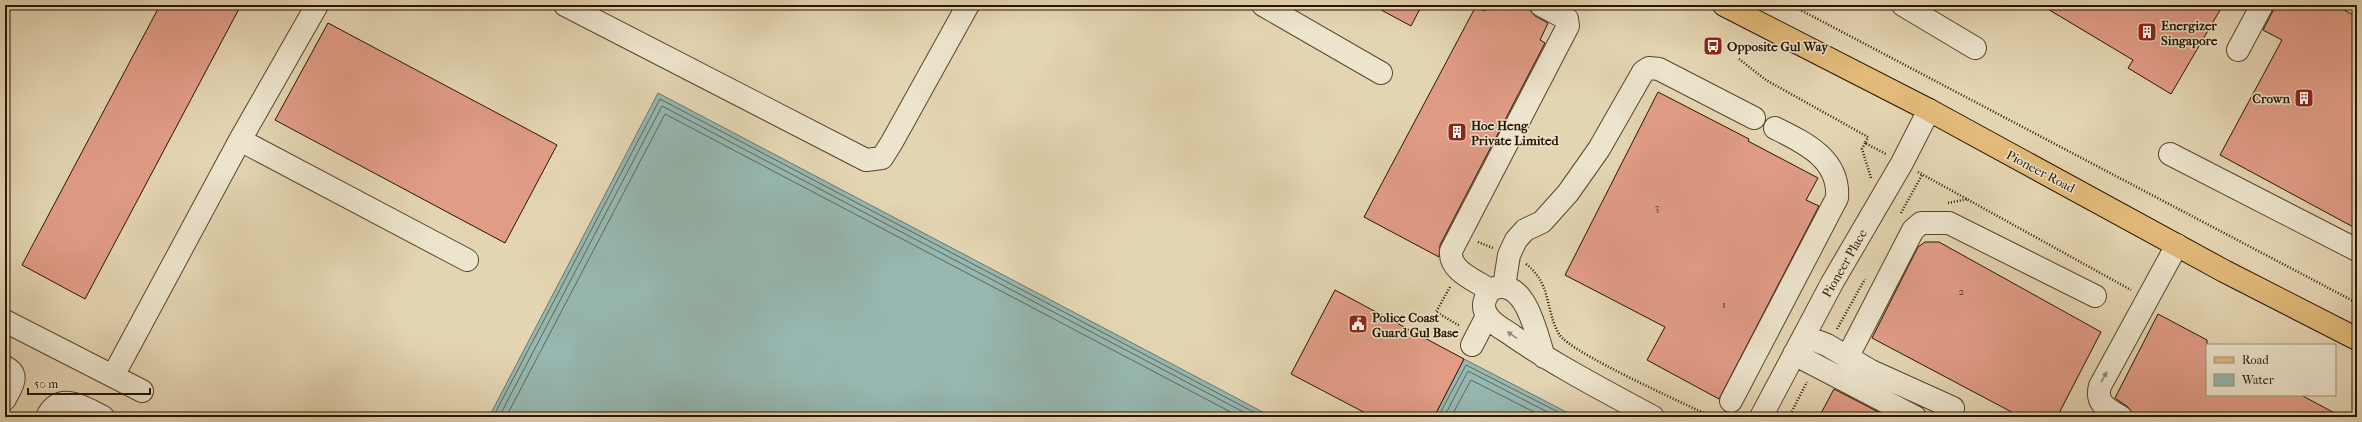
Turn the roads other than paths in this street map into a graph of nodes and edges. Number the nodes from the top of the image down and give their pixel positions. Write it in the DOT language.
graph roads {
  1 [pos="317,5"];
  2 [pos="565,5"];
  3 [pos="968,5"];
  4 [pos="1263,5"];
  5 [pos="1541,5"];
  6 [pos="1724,5"];
  7 [pos="1903,5"];
  8 [pos="2262,5"];
  9 [pos="1975,48"];
  10 [pos="2238,50"];
  11 [pos="1381,73"];
  12 [pos="1929,110"];
  13 [pos="1754,118"];
  14 [pos="1775,128"];
  15 [pos="240,140"];
  16 [pos="2170,154"];
  17 [pos="2177,245"];
  18 [pos="2357,250"];
  19 [pos="467,260"];
  20 [pos="1801,266"];
  21 [pos="1832,283"];
  22 [pos="1497,288"];
  23 [pos="2095,296"];
  24 [pos="1487,316"];
  25 [pos="5,320"];
  26 [pos="2357,339"];
  27 [pos="1472,345"];
  28 [pos="1799,345"];
  29 [pos="1544,357"];
  30 [pos="1847,358"];
  31 [pos="5,367"];
  32 [pos="113,376"];
  33 [pos="142,391"];
  34 [pos="5,399"];
  35 [pos="1731,401"];
  36 [pos="1953,408"];
  37 [pos="2115,414"];
  38 [pos="47,417"];
  39 [pos="103,417"];
  40 [pos="1653,417"];
  41 [pos="1761,417"];
  42 [pos="1915,417"];
  1 -- 15 [label="street"];
  2 -- 3 [label="street"];
  4 -- 11 [label="street"];
  5 -- 22 [label="street"];
  6 -- 12 [label="main road, Pioneer Road"];
  7 -- 9 [label="street"];
  8 -- 10 [label="street"];
  12 -- 17 [label="main road, Pioneer Road"];
  12 -- 21 [label="street, Pioneer Place"];
  13 -- 22 [label="street"];
  14 -- 20 [label="street"];
  15 -- 19 [label="street"];
  15 -- 32 [label="street"];
  16 -- 18 [label="street"];
  17 -- 26 [label="main road, Pioneer Road"];
  37 -- 17 [label="street, one-way"];
  20 -- 21 [label="street"];
  20 -- 35 [label="street"];
  21 -- 28 [label="street, Pioneer Place"];
  22 -- 24 [label="street"];
  22 -- 29 [label="street"];
  23 -- 30 [label="street"];
  24 -- 27 [label="street"];
  29 -- 24 [label="street, one-way"];
  25 -- 32 [label="street"];
  28 -- 30 [label="street"];
  28 -- 41 [label="street, Pioneer Place"];
  28 -- 42 [label="street"];
  29 -- 40 [label="street"];
  30 -- 36 [label="street"];
  31 -- 34 [label="street"];
  32 -- 33 [label="street"];
  38 -- 39 [label="street"];
}
